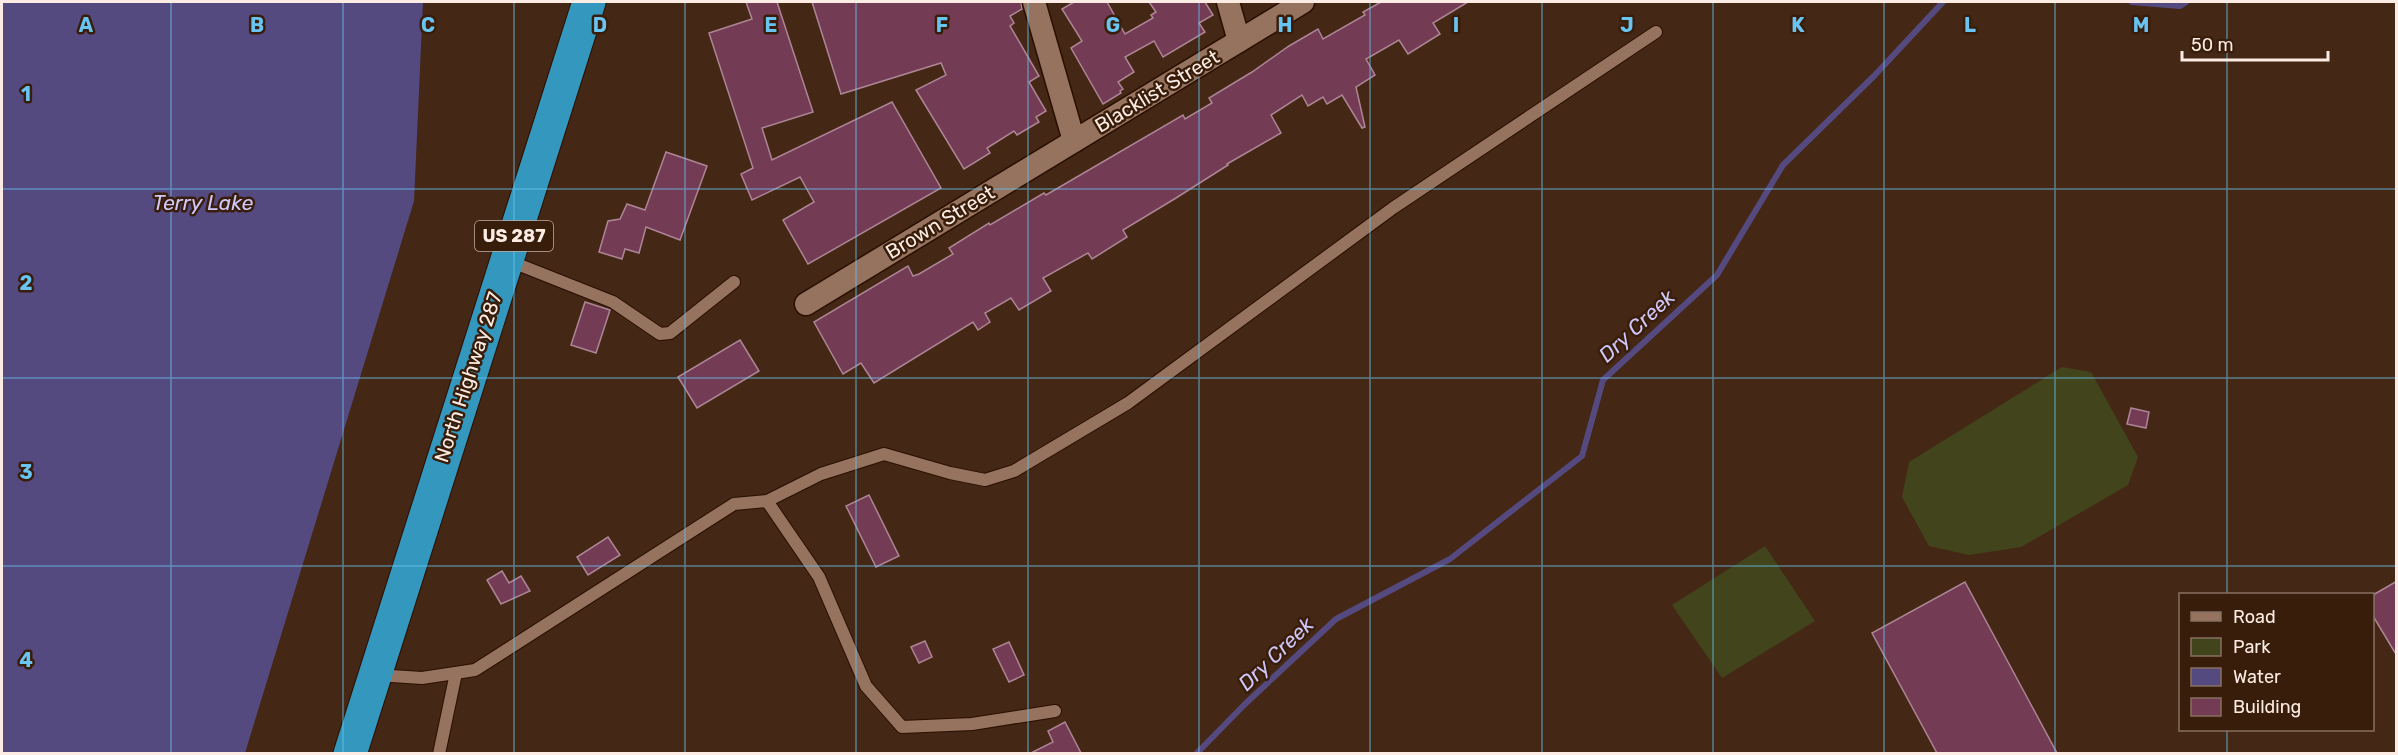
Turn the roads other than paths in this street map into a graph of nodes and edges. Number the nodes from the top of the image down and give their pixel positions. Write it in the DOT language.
graph roads {
  1 [pos="589,2"];
  2 [pos="1034,2"];
  3 [pos="1228,2"];
  4 [pos="1303,2"];
  5 [pos="1656,32"];
  6 [pos="1239,41"];
  7 [pos="1074,141"];
  8 [pos="506,260"];
  9 [pos="734,282"];
  10 [pos="806,304"];
  11 [pos="767,501"];
  12 [pos="456,673"];
  13 [pos="375,675"];
  14 [pos="1055,711"];
  15 [pos="350,753"];
  16 [pos="439,753"];
  1 -- 8 [label="highway, North Highway 287 / US 287"];
  2 -- 7 [label="street"];
  3 -- 6 [label="street"];
  4 -- 6 [label="street, Blacklist Street"];
  5 -- 11 [label="lane"];
  6 -- 7 [label="street, Blacklist Street"];
  7 -- 10 [label="street, Brown Street"];
  8 -- 9 [label="lane"];
  8 -- 13 [label="highway, North Highway 287 / US 287"];
  11 -- 12 [label="lane"];
  11 -- 14 [label="lane"];
  12 -- 13 [label="lane"];
  12 -- 16 [label="lane"];
  13 -- 15 [label="highway, North Highway 287 / US 287"];
}
